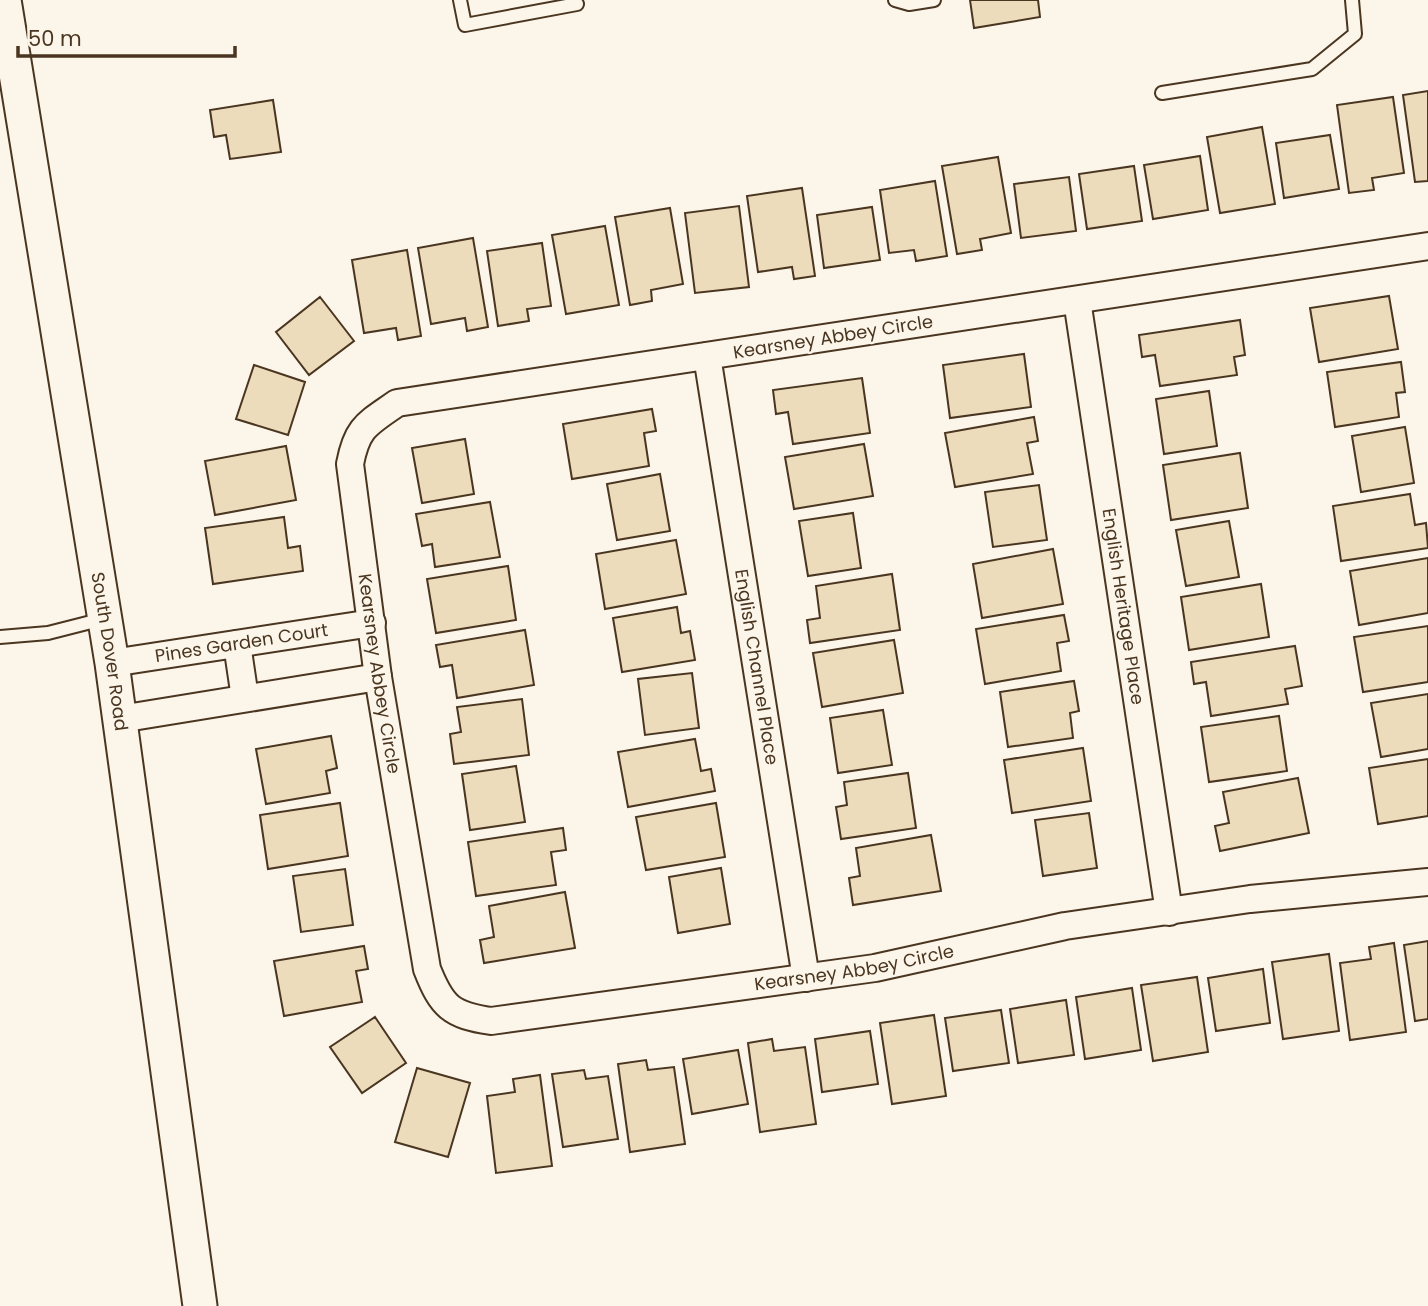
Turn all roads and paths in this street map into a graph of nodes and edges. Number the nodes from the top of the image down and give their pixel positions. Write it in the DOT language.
graph roads {
  1 [pos="4,0"];
  2 [pos="460,0"];
  3 [pos="895,0"];
  4 [pos="934,0"];
  5 [pos="1352,0"];
  6 [pos="577,4"];
  7 [pos="1162,93"];
  8 [pos="1428,246"];
  9 [pos="1077,299"];
  10 [pos="707,356"];
  11 [pos="103,619"];
  12 [pos="372,623"];
  13 [pos="0,637"];
  14 [pos="237,643"];
  15 [pos="113,663"];
  16 [pos="378,677"];
  17 [pos="245,698"];
  18 [pos="120,719"];
  19 [pos="1428,882"];
  20 [pos="1169,912"];
  21 [pos="806,978"];
  22 [pos="200,1306"];
  1 -- 11 [label="street, South Dover Road"];
  2 -- 6 [label="lane"];
  3 -- 4 [label="lane"];
  5 -- 7 [label="lane"];
  8 -- 9 [label="street, Kearsney Abbey Circle"];
  9 -- 10 [label="street, Kearsney Abbey Circle"];
  9 -- 20 [label="street, English Heritage Place"];
  10 -- 12 [label="street, Kearsney Abbey Circle"];
  10 -- 21 [label="street, English Channel Place"];
  11 -- 13 [label="lane"];
  11 -- 15 [label="street, South Dover Road"];
  12 -- 14 [label="street, Pines Garden Court"];
  12 -- 16 [label="street, Kearsney Abbey Circle"];
  14 -- 15 [label="street, Pines Garden Court"];
  14 -- 17 [label="street"];
  15 -- 18 [label="street, South Dover Road"];
  16 -- 17 [label="street"];
  16 -- 21 [label="street, Kearsney Abbey Circle"];
  17 -- 18 [label="street"];
  18 -- 22 [label="street, South Dover Road"];
  19 -- 20 [label="street, Kearsney Abbey Circle"];
  20 -- 21 [label="street, Kearsney Abbey Circle"];
}
